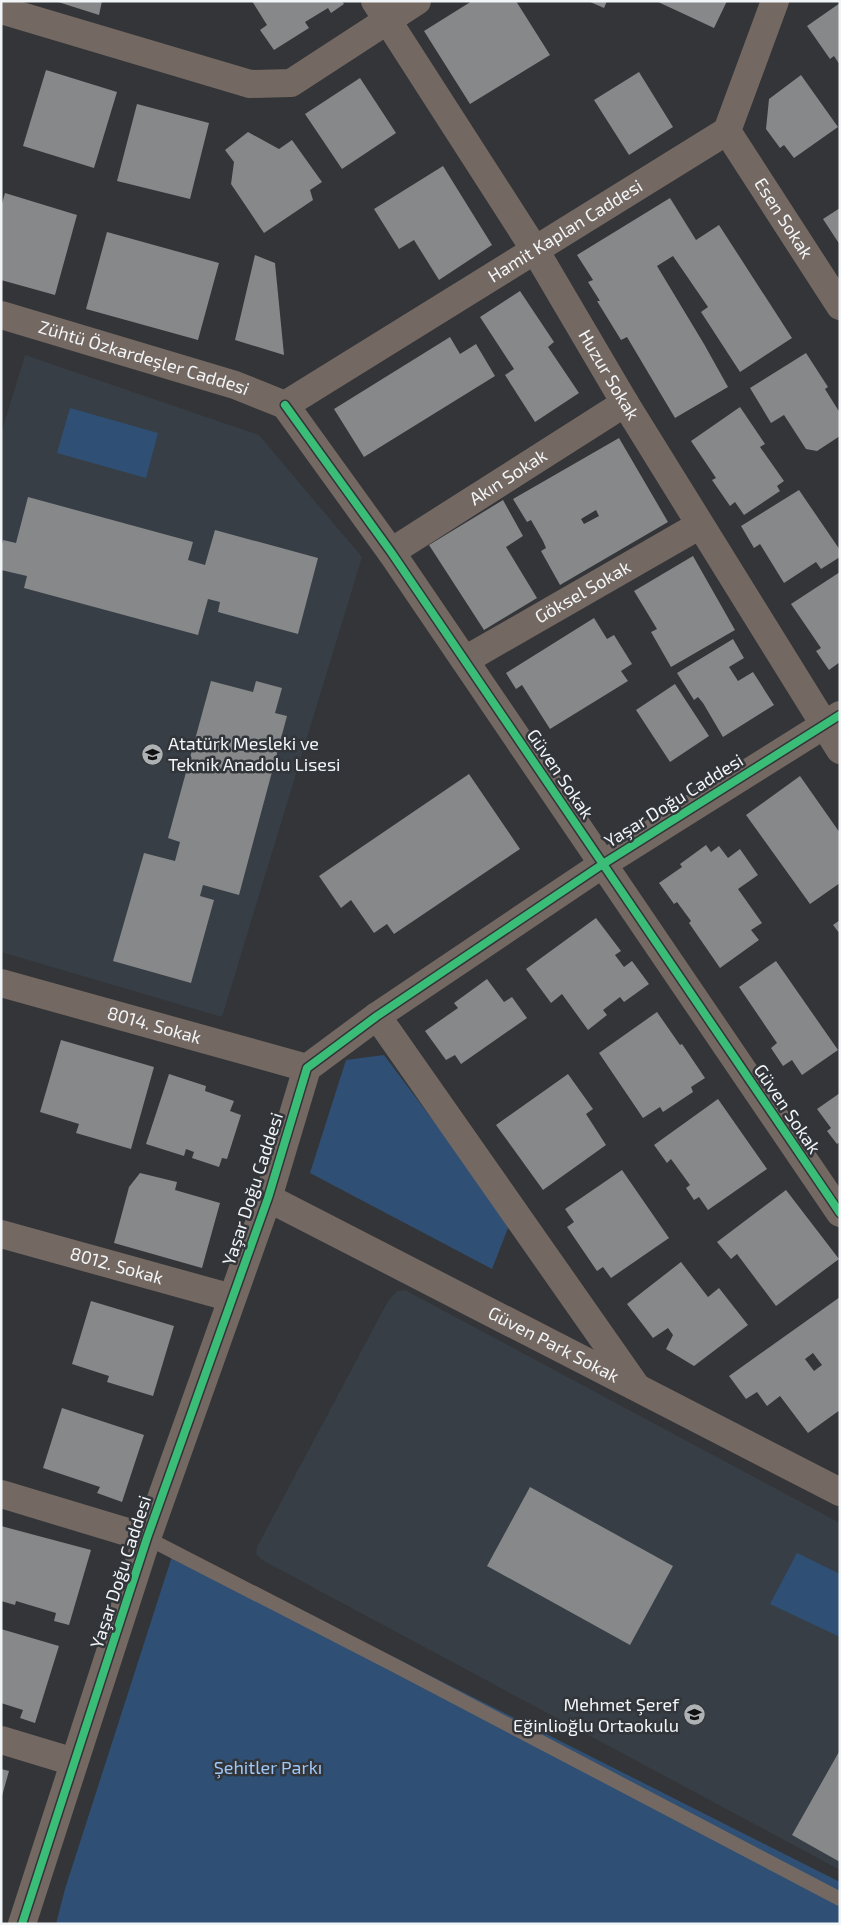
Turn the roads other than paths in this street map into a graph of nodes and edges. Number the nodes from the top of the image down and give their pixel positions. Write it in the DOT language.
graph roads {
  1 [pos="417,1"];
  2 [pos="775,1"];
  3 [pos="1,10"];
  4 [pos="381,11"];
  5 [pos="727,131"];
  6 [pos="535,250"];
  7 [pos="840,306"];
  8 [pos="2,318"];
  9 [pos="625,403"];
  10 [pos="285,405"];
  11 [pos="700,525"];
  12 [pos="391,552"];
  13 [pos="465,660"];
  14 [pos="832,720"];
  15 [pos="840,750"];
  16 [pos="603,864"];
  17 [pos="1,983"];
  18 [pos="377,1016"];
  19 [pos="307,1068"];
  20 [pos="268,1198"];
  21 [pos="840,1213"];
  22 [pos="1,1234"];
  23 [pos="232,1298"];
  24 [pos="638,1389"];
  25 [pos="836,1485"];
  26 [pos="1,1494"];
  27 [pos="147,1538"];
  28 [pos="1,1740"];
  29 [pos="74,1762"];
  30 [pos="840,1899"];
  31 [pos="22,1924"];
  1 -- 4 [label="street"];
  2 -- 5 [label="street"];
  3 -- 4 [label="street"];
  4 -- 6 [label="street, Huzur Sokak"];
  5 -- 6 [label="street, Hamit Kaplan Caddesi"];
  5 -- 7 [label="street, Esen Sokak"];
  6 -- 9 [label="street, Huzur Sokak"];
  6 -- 10 [label="street, Hamit Kaplan Caddesi"];
  8 -- 10 [label="street, Zühtü Özkardeşler Caddesi"];
  9 -- 11 [label="street, Huzur Sokak"];
  9 -- 12 [label="street, Akın Sokak"];
  10 -- 12 [label="street, Güven Sokak"];
  11 -- 13 [label="street, Göksel Sokak"];
  11 -- 14 [label="street, Huzur Sokak"];
  12 -- 13 [label="street, Güven Sokak"];
  13 -- 16 [label="street, Güven Sokak"];
  14 -- 15 [label="street, Huzur Sokak"];
  14 -- 16 [label="street, Yaşar Doğu Caddesi"];
  16 -- 18 [label="street, Yaşar Doğu Caddesi"];
  16 -- 21 [label="street, Güven Sokak"];
  17 -- 19 [label="street, 8014. Sokak"];
  18 -- 19 [label="street, Yaşar Doğu Caddesi"];
  18 -- 24 [label="street"];
  19 -- 20 [label="street, Yaşar Doğu Caddesi"];
  20 -- 23 [label="street, Yaşar Doğu Caddesi"];
  20 -- 24 [label="street, Güven Park Sokak"];
  22 -- 23 [label="street, 8012. Sokak"];
  23 -- 27 [label="street, Yaşar Doğu Caddesi"];
  24 -- 25 [label="street, Güven Park Sokak"];
  26 -- 27 [label="street"];
  27 -- 29 [label="street, Yaşar Doğu Caddesi"];
  27 -- 30 [label="lane"];
  28 -- 29 [label="street"];
  29 -- 31 [label="street, Yaşar Doğu Caddesi"];
}
